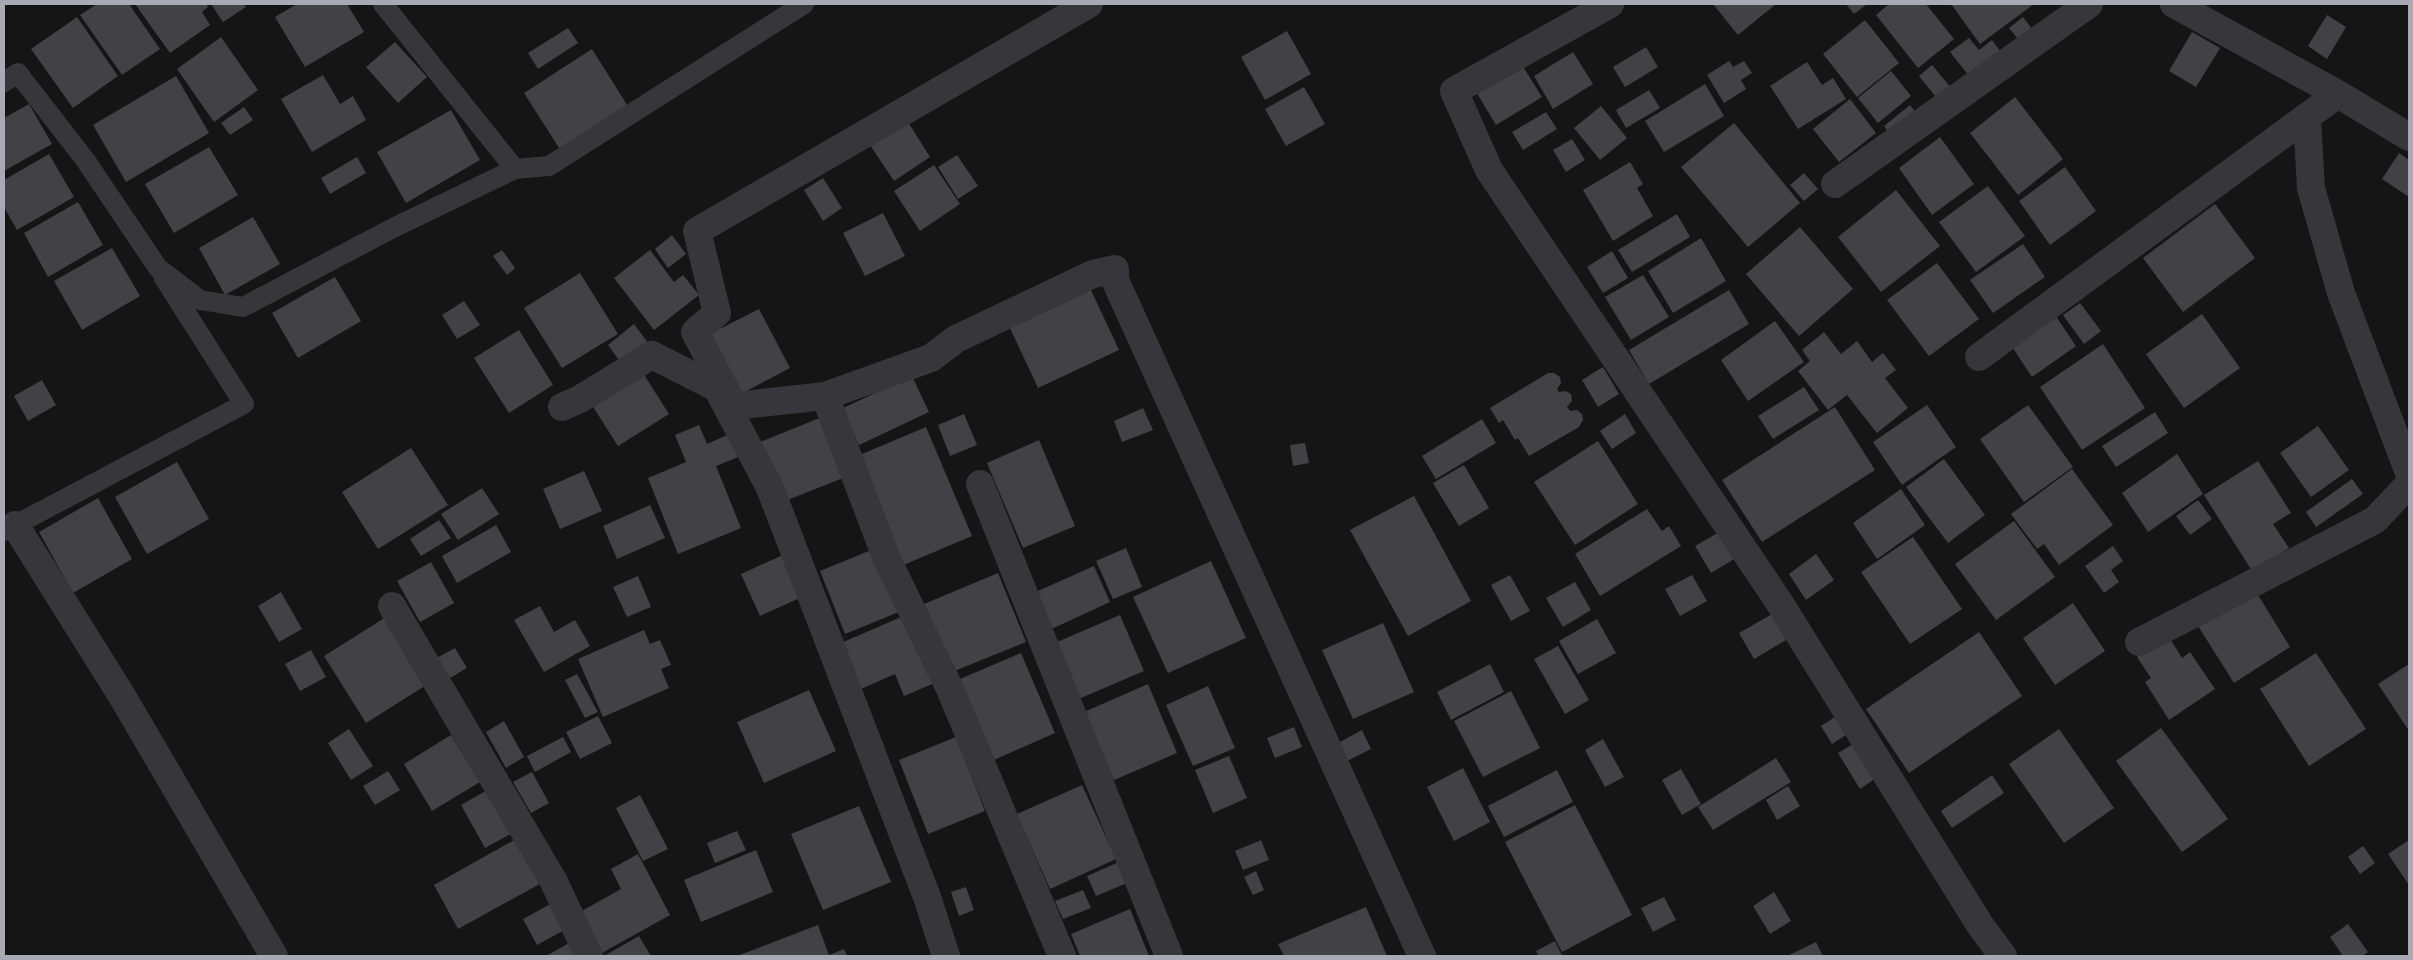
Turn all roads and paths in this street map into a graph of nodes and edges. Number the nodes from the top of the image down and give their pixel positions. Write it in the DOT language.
graph roads {
  1 [pos="383,4"];
  2 [pos="804,4"];
  3 [pos="1089,4"];
  4 [pos="1610,4"];
  5 [pos="2089,4"];
  6 [pos="2174,4"];
  7 [pos="4,82"];
  8 [pos="2338,94"];
  9 [pos="2306,118"];
  10 [pos="2409,137"];
  11 [pos="515,169"];
  12 [pos="1835,184"];
  13 [pos="158,268"];
  14 [pos="1979,358"];
  15 [pos="825,396"];
  16 [pos="562,407"];
  17 [pos="2409,473"];
  18 [pos="980,484"];
  19 [pos="2409,484"];
  20 [pos="9,528"];
  21 [pos="392,606"];
  22 [pos="2139,642"];
  23 [pos="274,956"];
  24 [pos="589,956"];
  25 [pos="946,956"];
  26 [pos="1062,956"];
  27 [pos="1169,956"];
  28 [pos="1422,956"];
  29 [pos="2003,956"];
  1 -- 11 [label="lane"];
  2 -- 11 [label="lane"];
  3 -- 15 [label="street"];
  4 -- 29 [label="street"];
  5 -- 12 [label="street"];
  6 -- 8 [label="street"];
  7 -- 13 [label="lane"];
  8 -- 9 [label="street"];
  8 -- 10 [label="street"];
  9 -- 14 [label="street"];
  9 -- 17 [label="street"];
  11 -- 13 [label="lane"];
  13 -- 20 [label="lane"];
  15 -- 26 [label="street"];
  15 -- 28 [label="street"];
  16 -- 25 [label="street"];
  18 -- 27 [label="street"];
  19 -- 22 [label="street"];
  20 -- 23 [label="street"];
  21 -- 24 [label="street"];
}
